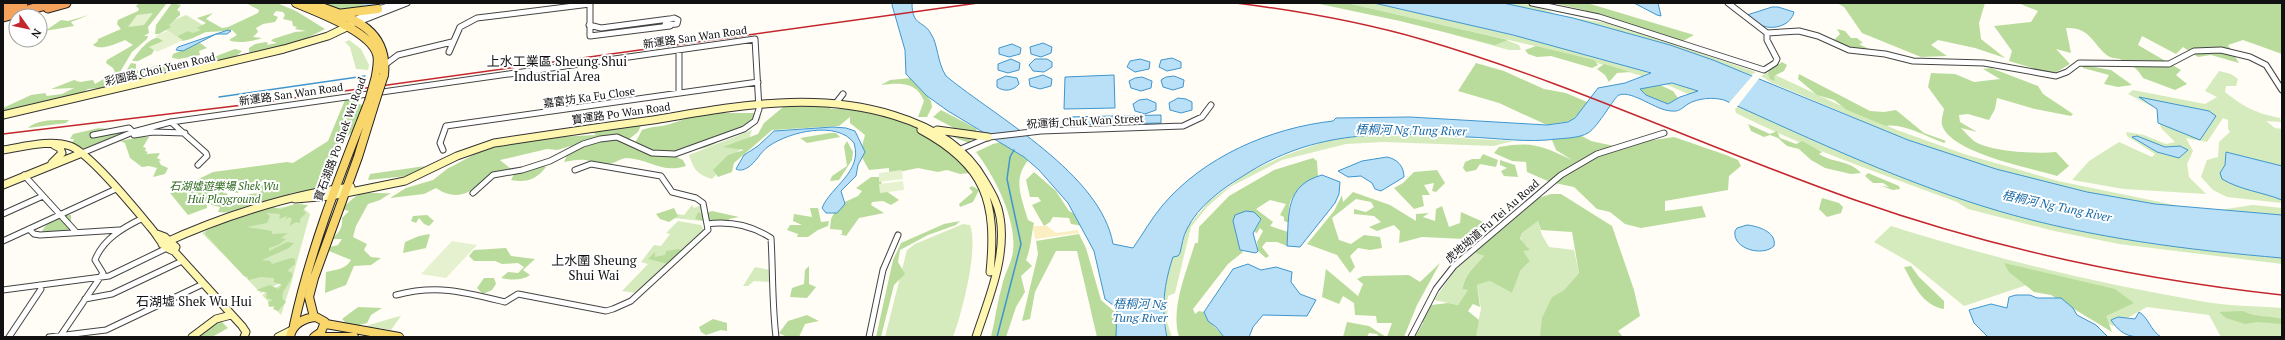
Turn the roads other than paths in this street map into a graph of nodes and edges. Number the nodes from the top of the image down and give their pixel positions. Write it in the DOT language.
graph roads {
  1 [pos="23,3"];
  2 [pos="34,3"];
  3 [pos="53,3"];
  4 [pos="66,3"];
  5 [pos="296,3"];
  6 [pos="310,3"];
  7 [pos="401,3"];
  8 [pos="407,3"];
  9 [pos="590,3"];
  10 [pos="1532,3"];
  11 [pos="1728,3"];
  12 [pos="48,8"];
  13 [pos="378,9"];
  14 [pos="3,11"];
  15 [pos="336,14"];
  16 [pos="3,17"];
  17 [pos="669,19"];
  18 [pos="353,22"];
  19 [pos="589,25"];
  20 [pos="670,26"];
  21 [pos="344,27"];
  22 [pos="1767,33"];
  23 [pos="452,42"];
  24 [pos="679,51"];
  25 [pos="449,52"];
  26 [pos="386,64"];
  27 [pos="380,76"];
  28 [pos="758,82"];
  29 [pos="2282,90"];
  30 [pos="679,93"];
  31 [pos="844,94"];
  32 [pos="372,100"];
  33 [pos="836,103"];
  34 [pos="759,104"];
  35 [pos="1211,105"];
  36 [pos="882,113"];
  37 [pos="3,115"];
  38 [pos="171,122"];
  39 [pos="931,129"];
  40 [pos="133,132"];
  41 [pos="184,133"];
  42 [pos="1664,133"];
  43 [pos="93,135"];
  44 [pos="988,137"];
  45 [pos="118,138"];
  46 [pos="52,145"];
  47 [pos="3,150"];
  48 [pos="443,150"];
  49 [pos="957,150"];
  50 [pos="82,153"];
  51 [pos="198,165"];
  52 [pos="575,170"];
  53 [pos="36,171"];
  54 [pos="24,175"];
  55 [pos="3,185"];
  56 [pos="116,189"];
  57 [pos="346,190"];
  58 [pos="332,193"];
  59 [pos="473,193"];
  60 [pos="43,196"];
  61 [pos="3,214"];
  62 [pos="62,214"];
  63 [pos="143,218"];
  64 [pos="707,224"];
  65 [pos="29,229"];
  66 [pos="119,230"];
  67 [pos="76,232"];
  68 [pos="898,235"];
  69 [pos="3,241"];
  70 [pos="168,246"];
  71 [pos="182,261"];
  72 [pos="100,278"];
  73 [pos="203,284"];
  74 [pos="40,286"];
  75 [pos="3,290"];
  76 [pos="396,296"];
  77 [pos="85,298"];
  78 [pos="224,306"];
  79 [pos="231,315"];
  80 [pos="314,317"];
  81 [pos="216,319"];
  82 [pos="326,324"];
  83 [pos="291,331"];
  84 [pos="61,335"];
  85 [pos="9,337"];
  86 [pos="49,337"];
  87 [pos="192,337"];
  88 [pos="244,337"];
  89 [pos="278,337"];
  90 [pos="314,337"];
  91 [pos="324,337"];
  92 [pos="354,337"];
  93 [pos="399,337"];
  94 [pos="776,337"];
  95 [pos="869,337"];
  96 [pos="976,337"];
  97 [pos="1411,337"];
  1 -- 14 [label="highway"];
  2 -- 14 [label="highway"];
  3 -- 16 [label="highway"];
  4 -- 12 [label="highway"];
  5 -- 21 [label="main road, 寶石湖路 Po Shek Wu Road"];
  6 -- 15 [label="main road, 寶石湖路 Po Shek Wu Road"];
  7 -- 13 [label="street, 彩園路 Choi Yuen Road"];
  8 -- 18 [label="street, 彩園路 Choi Yuen Road"];
  9 -- 19 [label="street"];
  9 -- 23 [label="street"];
  10 -- 22 [label="street"];
  11 -- 22 [label="street"];
  13 -- 15 [label="main road"];
  13 -- 18 [label="street, 彩園路 Choi Yuen Road"];
  15 -- 18 [label="main road, 寶石湖路 Po Shek Wu Road"];
  17 -- 19 [label="street"];
  17 -- 20 [label="street"];
  17 -- 20 [label="street"];
  18 -- 21 [label="street, 彩園路 Choi Yuen Road"];
  18 -- 26 [label="main road, 寶石湖路 Po Shek Wu Road"];
  19 -- 20 [label="street"];
  21 -- 27 [label="main road, 寶石湖路 Po Shek Wu Road"];
  21 -- 37 [label="street, 彩園路 Choi Yuen Road"];
  22 -- 29 [label="street"];
  23 -- 25 [label="street"];
  23 -- 26 [label="street"];
  24 -- 28 [label="street, 新運路 San Wan Road"];
  24 -- 30 [label="street"];
  24 -- 38 [label="street, 新運路 San Wan Road"];
  26 -- 27 [label="main road, 寶石湖路 Po Shek Wu Road"];
  27 -- 32 [label="main road, 寶石湖路 Po Shek Wu Road, bridge"];
  28 -- 30 [label="street, 嘉富坊 Ka Fu Close"];
  28 -- 34 [label="street"];
  30 -- 48 [label="street, 嘉富坊 Ka Fu Close"];
  31 -- 33 [label="street"];
  32 -- 57 [label="main road, 寶石湖路 Po Shek Wu Road"];
  32 -- 58 [label="main road, 寶石湖路 Po Shek Wu Road"];
  33 -- 34 [label="street, 寶運路 Po Wan Road"];
  33 -- 36 [label="street, 寶運路 Po Wan Road"];
  34 -- 57 [label="street, 寶運路 Po Wan Road"];
  34 -- 59 [label="street"];
  35 -- 44 [label="street, 祝運街 Chuk Wan Street"];
  36 -- 39 [label="street, 寶運路 Po Wan Road"];
  36 -- 49 [label="street, 寶運路 Po Wan Road"];
  38 -- 40 [label="street, 新運路 San Wan Road"];
  38 -- 41 [label="street"];
  39 -- 44 [label="street"];
  39 -- 49 [label="street, 寶運路 Po Wan Road"];
  40 -- 43 [label="street"];
  40 -- 45 [label="street, 新運路 San Wan Road"];
  41 -- 45 [label="street"];
  41 -- 51 [label="street"];
  42 -- 97 [label="street, 虎地坳道 Fu Tei Au Road"];
  44 -- 49 [label="street, 祝運街 Chuk Wan Street"];
  45 -- 50 [label="street, 新運路 San Wan Road"];
  46 -- 47 [label="street"];
  46 -- 50 [label="street"];
  46 -- 53 [label="street"];
  49 -- 96 [label="street, 寶運路 Po Wan Road"];
  50 -- 53 [label="street"];
  50 -- 56 [label="street"];
  52 -- 64 [label="street"];
  53 -- 54 [label="street"];
  54 -- 55 [label="street"];
  54 -- 60 [label="street"];
  56 -- 62 [label="street"];
  56 -- 63 [label="street"];
  57 -- 58 [label="street, 寶運路 Po Wan Road"];
  57 -- 80 [label="main road, 寶石湖路 Po Shek Wu Road"];
  58 -- 70 [label="street, 寶運路 Po Wan Road"];
  58 -- 83 [label="main road, 寶石湖路 Po Shek Wu Road"];
  60 -- 61 [label="street"];
  60 -- 62 [label="street"];
  62 -- 65 [label="street"];
  62 -- 67 [label="street"];
  63 -- 66 [label="street"];
  63 -- 70 [label="street"];
  64 -- 76 [label="street"];
  64 -- 94 [label="street"];
  65 -- 67 [label="street"];
  65 -- 69 [label="street"];
  66 -- 67 [label="street"];
  66 -- 72 [label="street"];
  68 -- 95 [label="street"];
  70 -- 71 [label="street"];
  70 -- 72 [label="street"];
  71 -- 73 [label="street"];
  71 -- 77 [label="street"];
  72 -- 74 [label="street"];
  72 -- 77 [label="street"];
  73 -- 78 [label="street"];
  73 -- 84 [label="street"];
  74 -- 75 [label="street"];
  74 -- 85 [label="street"];
  77 -- 84 [label="street"];
  78 -- 79 [label="street"];
  78 -- 81 [label="street"];
  79 -- 81 [label="street"];
  79 -- 88 [label="street"];
  80 -- 82 [label="main road"];
  80 -- 83 [label="main road"];
  81 -- 87 [label="street"];
  82 -- 90 [label="main road"];
  82 -- 93 [label="main road"];
  83 -- 89 [label="street"];
  84 -- 86 [label="street"];
  91 -- 92 [label="main road"];
}
